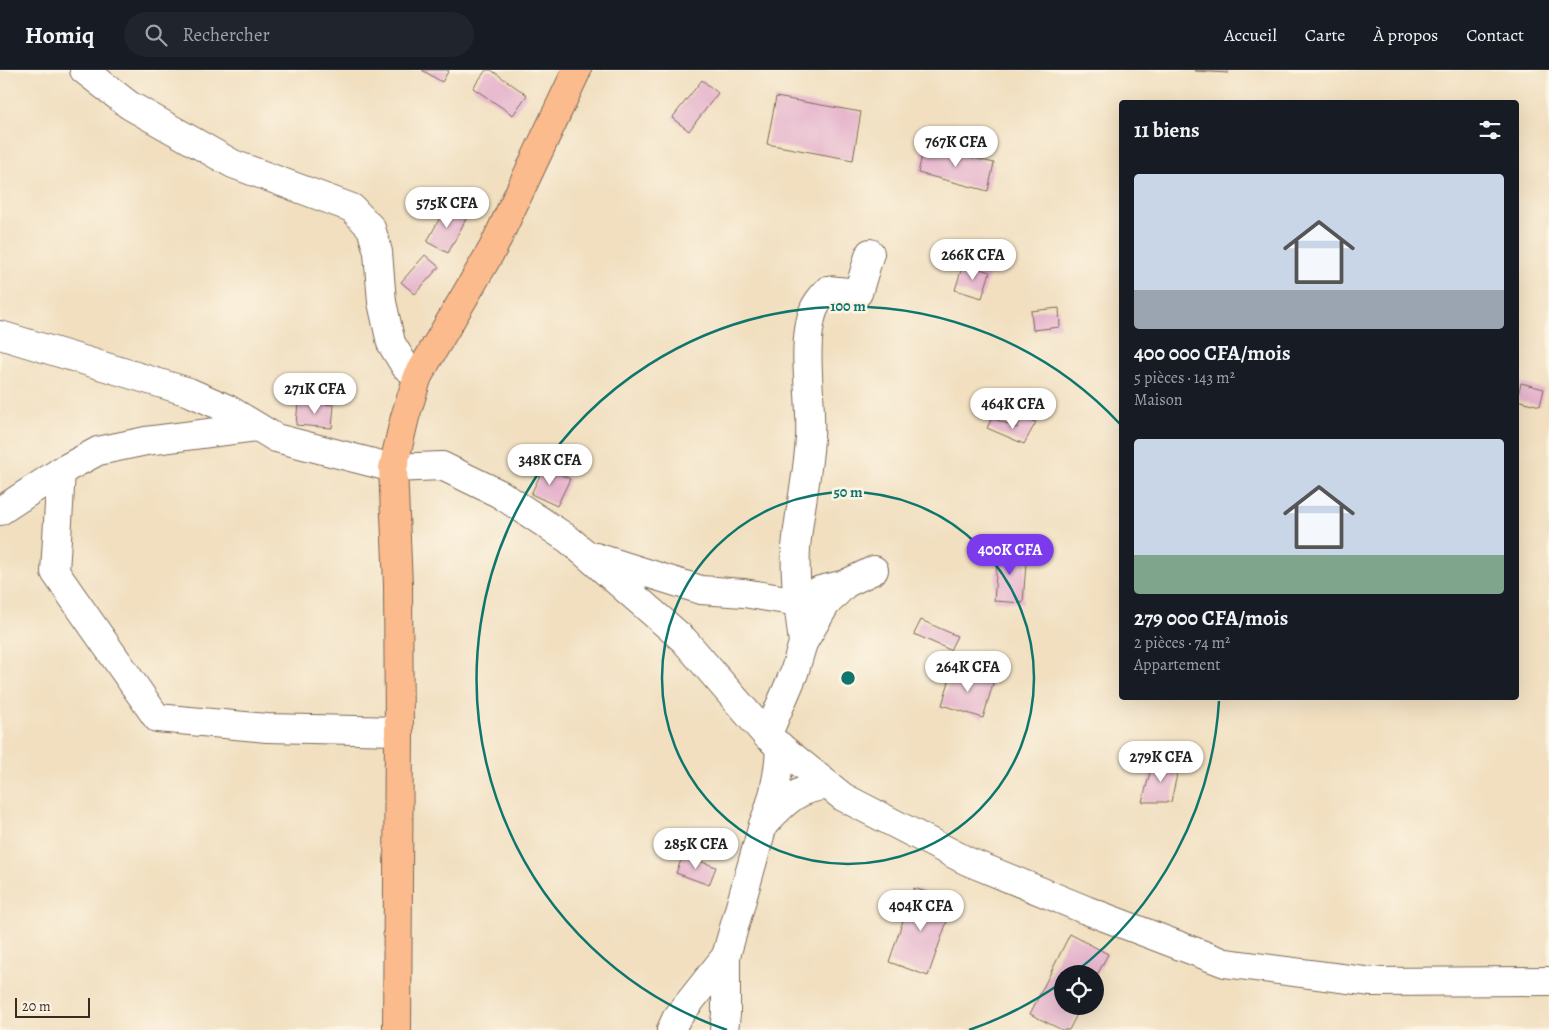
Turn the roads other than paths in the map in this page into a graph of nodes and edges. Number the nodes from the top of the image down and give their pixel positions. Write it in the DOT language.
graph roads {
  1 [pos="84,70"];
  2 [pos="577,70"];
  3 [pos="870,253"];
  4 [pos="0,335"];
  5 [pos="418,376"];
  6 [pos="256,427"];
  7 [pos="393,468"];
  8 [pos="61,471"];
  9 [pos="0,511"];
  10 [pos="587,555"];
  11 [pos="796,561"];
  12 [pos="874,570"];
  13 [pos="845,584"];
  14 [pos="744,593"];
  15 [pos="798,602"];
  16 [pos="803,644"];
  17 [pos="399,731"];
  18 [pos="774,741"];
  19 [pos="828,785"];
  20 [pos="763,825"];
  21 [pos="726,956"];
  22 [pos="1549,981"];
  23 [pos="397,1030"];
  24 [pos="671,1030"];
  25 [pos="724,1030"];
  1 -- 5 [label="street"];
  2 -- 5 [label="main road"];
  3 -- 11 [label="street"];
  4 -- 6 [label="street"];
  5 -- 7 [label="main road"];
  6 -- 7 [label="street"];
  6 -- 8 [label="street"];
  7 -- 10 [label="street"];
  7 -- 17 [label="main road"];
  8 -- 9 [label="street"];
  8 -- 17 [label="street"];
  10 -- 14 [label="street"];
  10 -- 18 [label="street"];
  11 -- 14 [label="street"];
  11 -- 15 [label="street"];
  12 -- 13 [label="street"];
  13 -- 15 [label="street"];
  13 -- 16 [label="street"];
  14 -- 15 [label="street"];
  15 -- 16 [label="street"];
  16 -- 18 [label="street"];
  17 -- 23 [label="main road"];
  18 -- 19 [label="street"];
  18 -- 20 [label="street"];
  19 -- 20 [label="street"];
  19 -- 22 [label="street"];
  20 -- 21 [label="street"];
  21 -- 24 [label="street"];
  21 -- 25 [label="street"];
}
